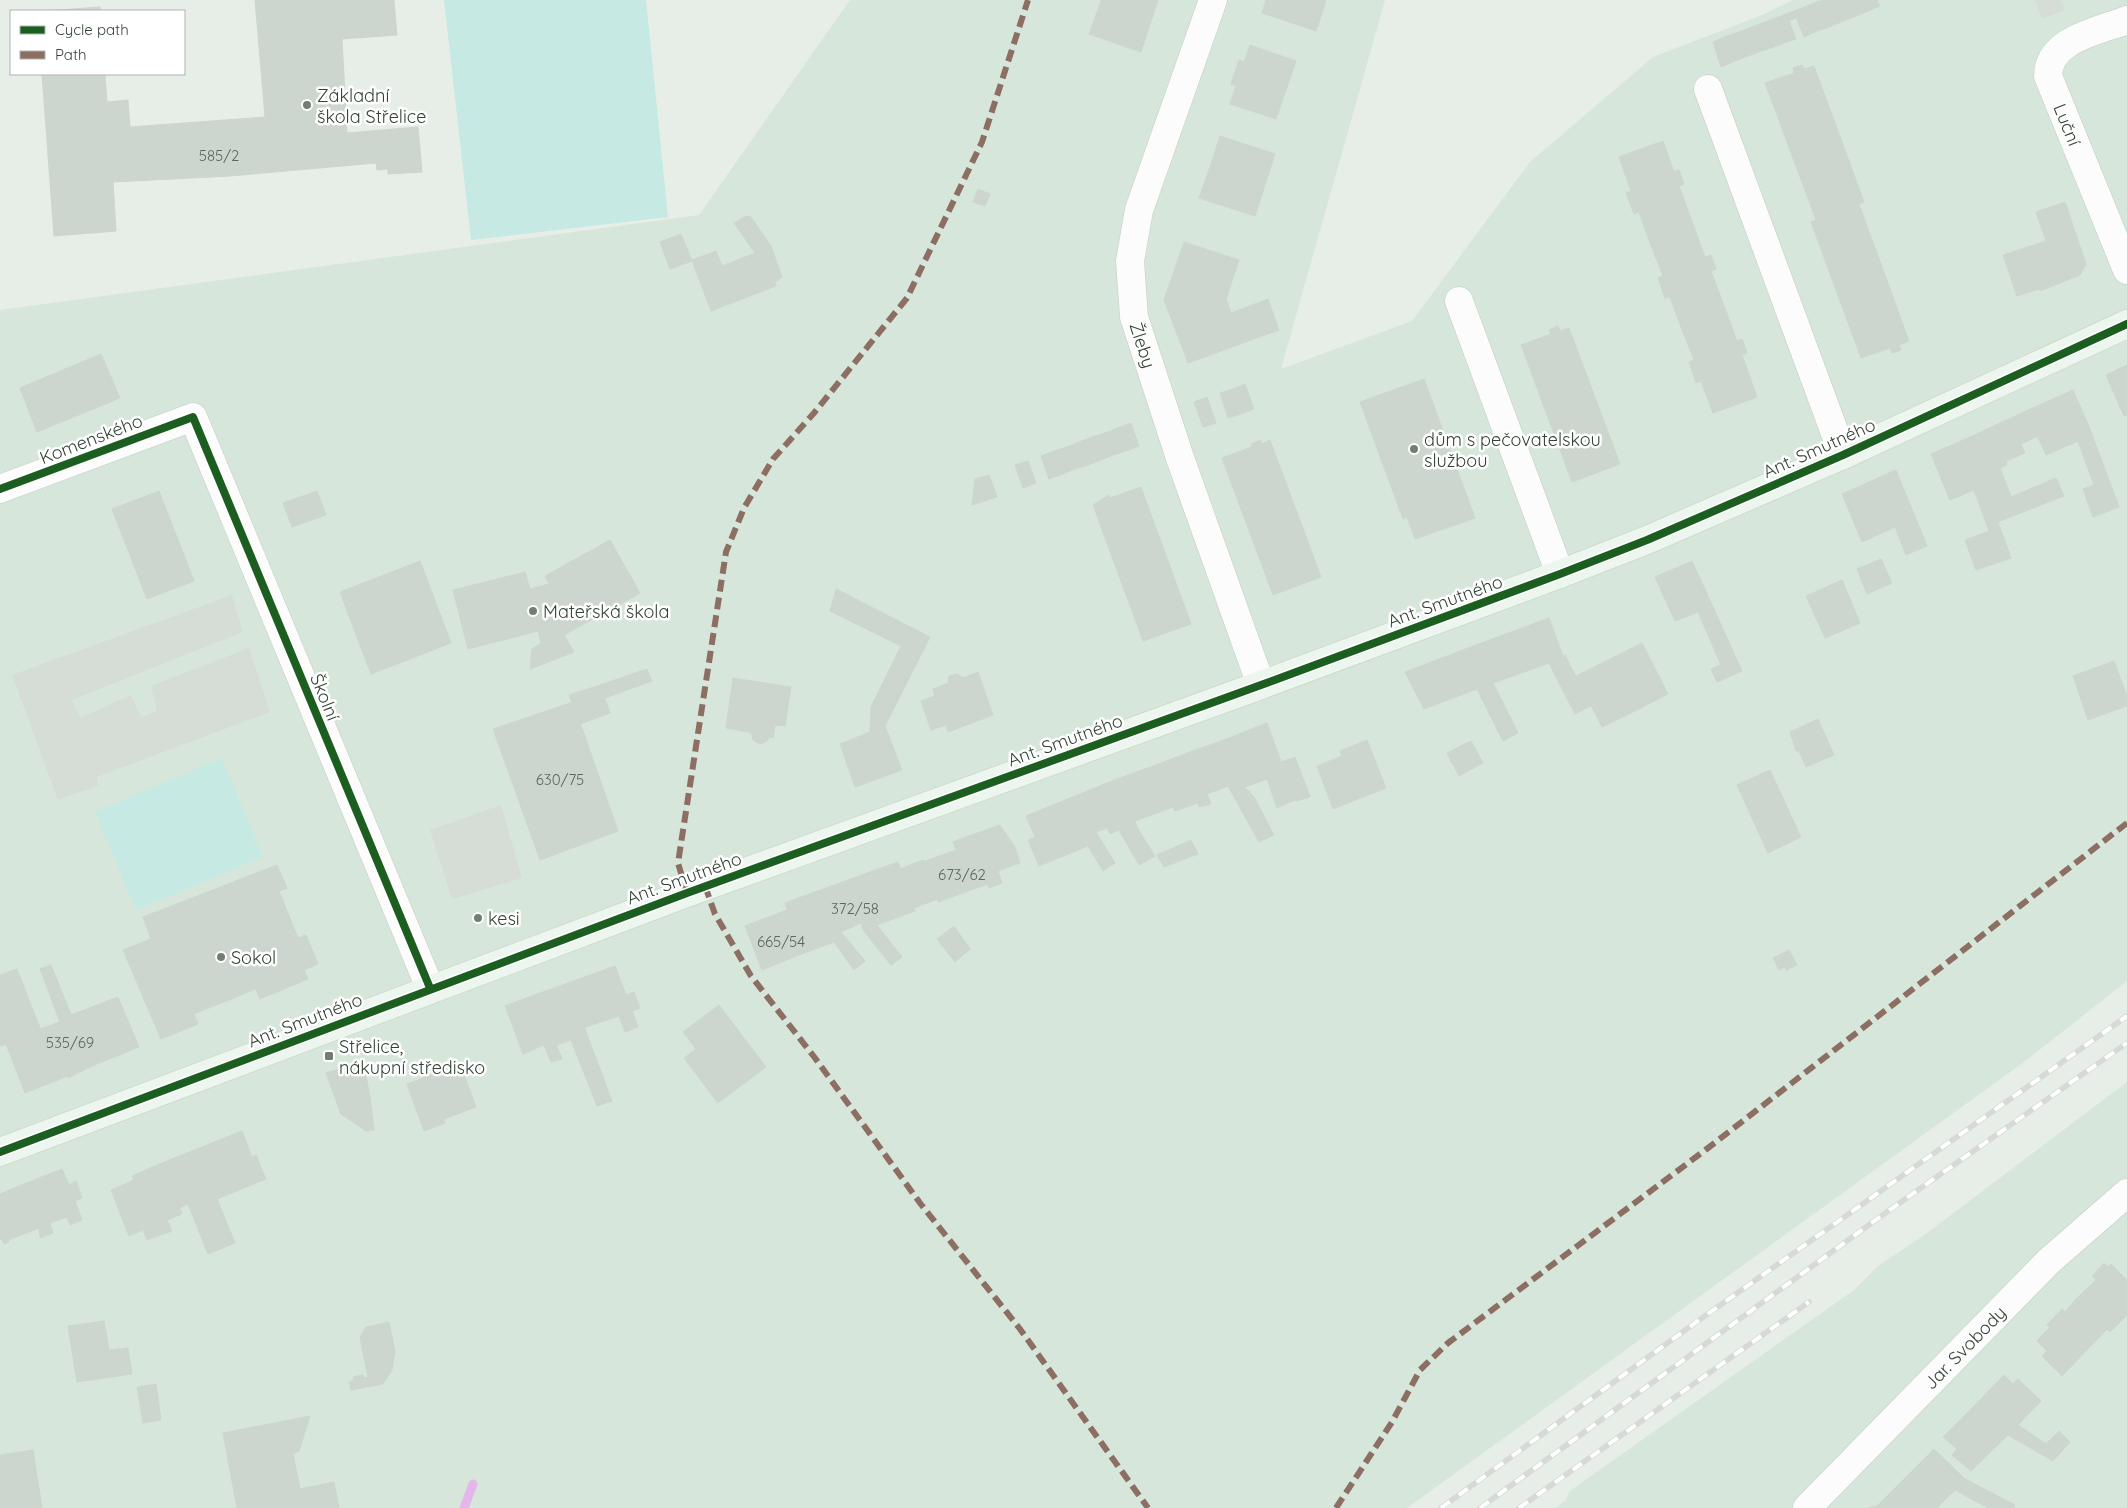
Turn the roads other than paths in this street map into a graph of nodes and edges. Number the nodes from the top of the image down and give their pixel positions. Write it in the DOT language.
graph roads {
  1 [pos="1213,0"];
  2 [pos="2127,20"];
  3 [pos="1708,89"];
  4 [pos="2127,270"];
  5 [pos="1459,301"];
  6 [pos="2127,324"];
  7 [pos="193,417"];
  8 [pos="1843,455"];
  9 [pos="0,490"];
  10 [pos="1560,574"];
  11 [pos="1261,685"];
  12 [pos="430,988"];
  13 [pos="0,1152"];
  14 [pos="2127,1193"];
  15 [pos="1807,1508"];
  1 -- 11 [label="street, Žleby"];
  2 -- 4 [label="street, Luční"];
  3 -- 8 [label="street, Ant. Smutného"];
  5 -- 10 [label="street"];
  6 -- 8 [label="street, Ant. Smutného"];
  7 -- 9 [label="street, Komenského"];
  7 -- 12 [label="street, Školní"];
  8 -- 10 [label="street, Ant. Smutného"];
  10 -- 11 [label="street, Ant. Smutného"];
  11 -- 12 [label="street, Ant. Smutného"];
  12 -- 13 [label="street, Ant. Smutného"];
  14 -- 15 [label="street, Jar. Svobody"];
}
